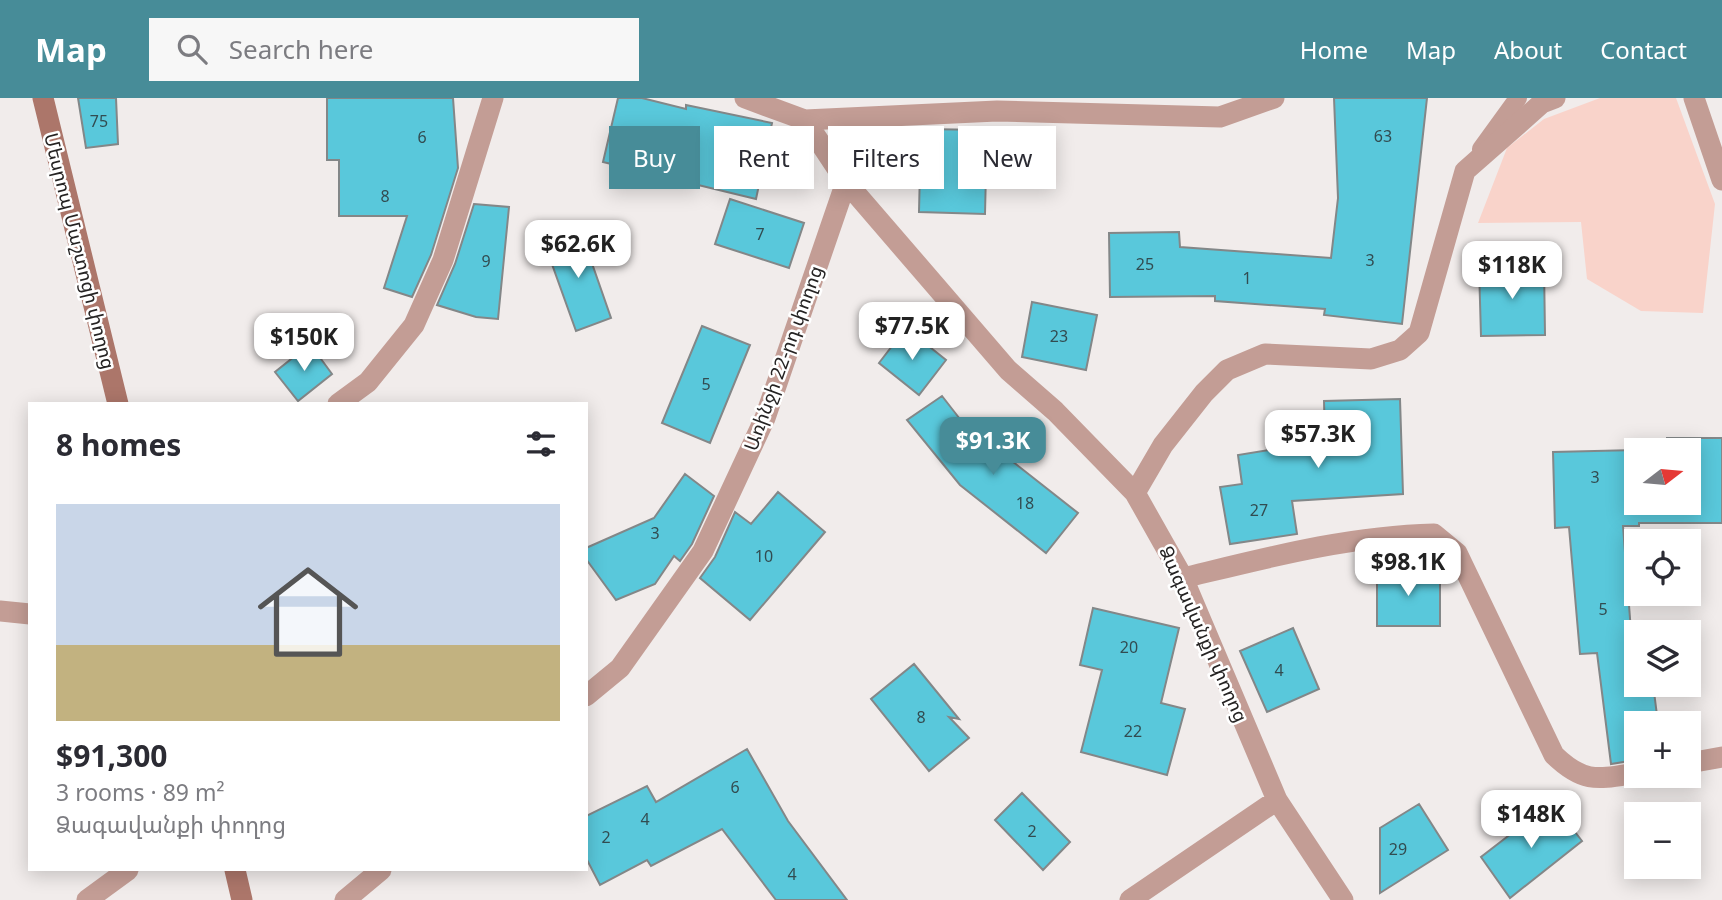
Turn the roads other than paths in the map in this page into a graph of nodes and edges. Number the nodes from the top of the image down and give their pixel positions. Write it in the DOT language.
graph roads {
  1 [pos="43,98"];
  2 [pos="493,98"];
  3 [pos="745,98"];
  4 [pos="1274,98"];
  5 [pos="1518,98"];
  6 [pos="1555,98"];
  7 [pos="1694,98"];
  8 [pos="805,120"];
  9 [pos="828,155"];
  10 [pos="1465,171"];
  11 [pos="1722,180"];
  12 [pos="844,189"];
  13 [pos="852,189"];
  14 [pos="118,402"];
  15 [pos="341,402"];
  16 [pos="1135,493"];
  17 [pos="1183,578"];
  18 [pos="0,611"];
  19 [pos="28,614"];
  20 [pos="588,694"];
  21 [pos="1722,757"];
  22 [pos="1701,761"];
  23 [pos="1624,774"];
  24 [pos="1277,800"];
  25 [pos="127,871"];
  26 [pos="235,871"];
  27 [pos="379,871"];
  28 [pos="87,900"];
  29 [pos="242,900"];
  30 [pos="345,900"];
  31 [pos="1130,900"];
  32 [pos="1343,900"];
  1 -- 14 [label="street, Մեսրոպ Մաշտոցի փողոց"];
  2 -- 15 [label="street"];
  3 -- 8 [label="street"];
  4 -- 8 [label="street"];
  5 -- 10 [label="lane"];
  6 -- 10 [label="street"];
  7 -- 11 [label="street"];
  8 -- 9 [label="street, Ձագավանքի փողոց"];
  10 -- 16 [label="street"];
  12 -- 20 [label="street, Առինջի 22-րդ փողոց"];
  13 -- 16 [label="street, Ձագավանքի փողոց"];
  16 -- 17 [label="street, Ձագավանքի փողոց"];
  17 -- 23 [label="street"];
  17 -- 24 [label="street, Ձագավանքի փողոց"];
  18 -- 19 [label="street"];
  21 -- 22 [label="street"];
  24 -- 31 [label="street"];
  24 -- 32 [label="street, Ձագավանքի փողոց"];
  25 -- 28 [label="street"];
  26 -- 29 [label="street"];
  27 -- 30 [label="street"];
}
